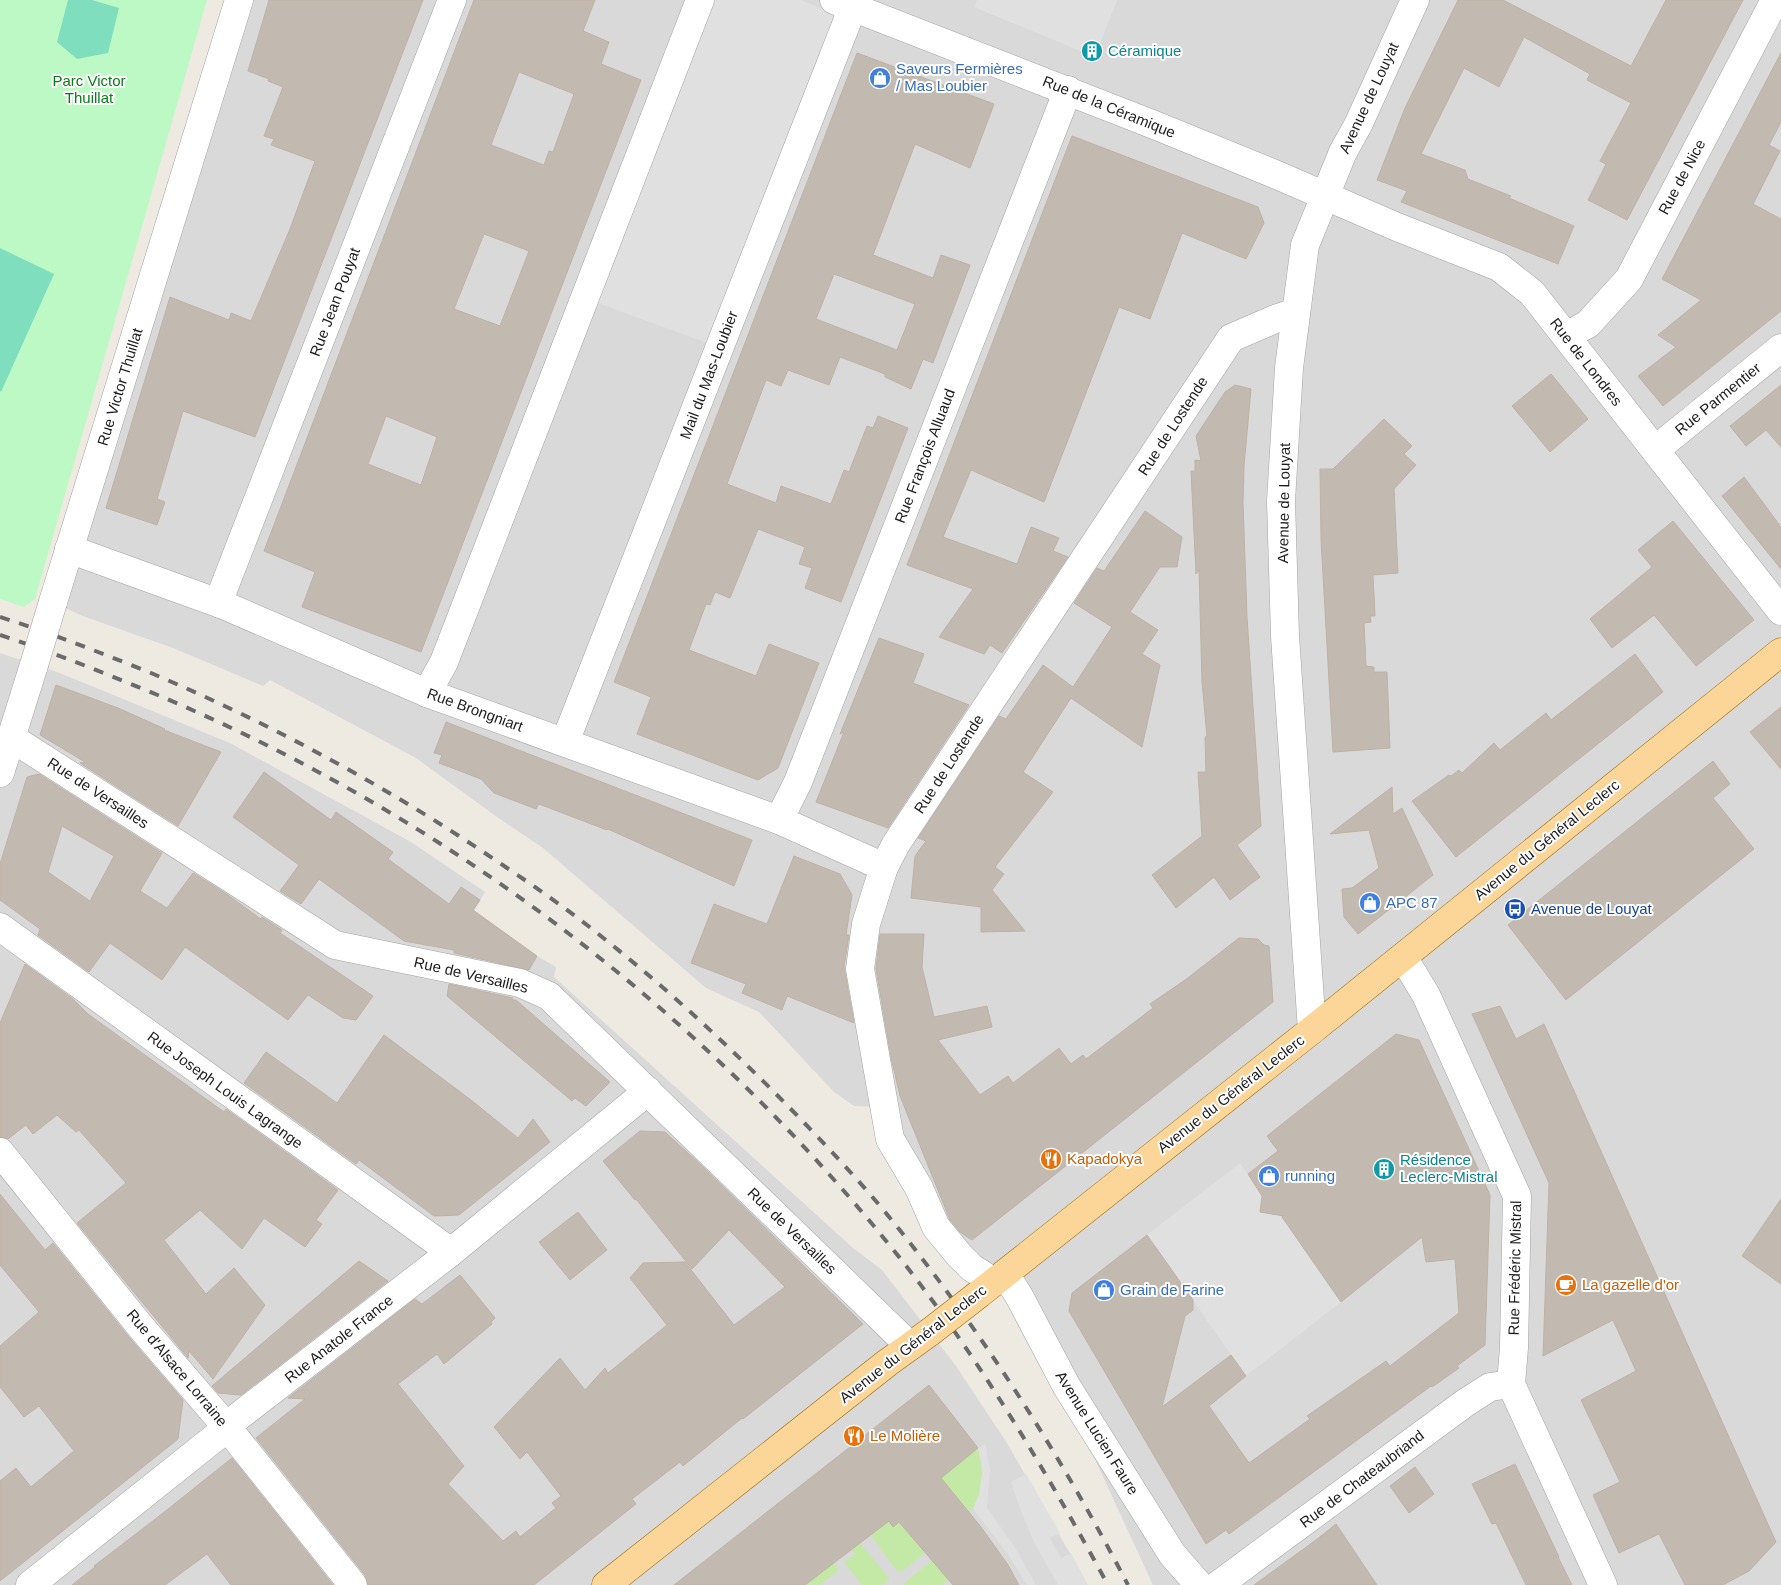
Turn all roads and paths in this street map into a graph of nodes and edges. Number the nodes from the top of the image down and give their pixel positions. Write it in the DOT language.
graph roads {
  1 [pos="239,0"];
  2 [pos="452,0"];
  3 [pos="700,0"];
  4 [pos="1415,0"];
  5 [pos="1775,0"];
  6 [pos="842,3"];
  7 [pos="1068,90"];
  8 [pos="1326,196"];
  9 [pos="1296,312"];
  10 [pos="1566,336"];
  11 [pos="1781,348"];
  12 [pos="1655,450"];
  13 [pos="69,548"];
  14 [pos="221,604"];
  15 [pos="1781,611"];
  16 [pos="1781,652"];
  17 [pos="427,693"];
  18 [pos="10,737"];
  19 [pos="565,742"];
  20 [pos="0,773"];
  21 [pos="779,820"];
  22 [pos="884,867"];
  23 [pos="0,927"];
  24 [pos="1403,957"];
  25 [pos="1312,1030"];
  26 [pos="648,1091"];
  27 [pos="0,1152"];
  28 [pos="451,1252"];
  29 [pos="993,1283"];
  30 [pos="920,1339"];
  31 [pos="1511,1384"];
  32 [pos="226,1426"];
  33 [pos="30,1585"];
  34 [pos="353,1585"];
  35 [pos="606,1585"];
  36 [pos="1199,1585"];
  37 [pos="1218,1585"];
  38 [pos="1603,1585"];
  1 -- 13 [label="street, Rue Victor Thuillat"];
  2 -- 14 [label="street, Rue Jean Pouyat"];
  3 -- 17 [label="street"];
  4 -- 8 [label="street, Avenue de Louyat"];
  5 -- 10 [label="street, Rue de Nice"];
  6 -- 7 [label="street, Rue de la Céramique"];
  6 -- 19 [label="street, Mail du Mas-Loubier"];
  7 -- 8 [label="street, Rue de la Céramique"];
  7 -- 21 [label="street, Rue François Alluaud"];
  8 -- 9 [label="street, Avenue de Louyat"];
  8 -- 10 [label="street, Rue de Londres"];
  9 -- 22 [label="street, Rue de Lostende"];
  9 -- 25 [label="street, Avenue de Louyat"];
  10 -- 12 [label="street, Rue de Londres"];
  11 -- 12 [label="street, Rue Parmentier"];
  12 -- 15 [label="street, Rue de Londres"];
  13 -- 14 [label="street, Rue Brongniart"];
  13 -- 18 [label="street, Rue Victor Thuillat, bridge"];
  14 -- 17 [label="street, Rue Brongniart"];
  16 -- 24 [label="main road, Avenue du Général Leclerc"];
  17 -- 19 [label="street, Rue Brongniart"];
  18 -- 20 [label="street, Rue Victor Thuillat"];
  18 -- 26 [label="street, Rue de Versailles"];
  19 -- 21 [label="street, Rue Brongniart"];
  21 -- 22 [label="street, Rue Brongniart"];
  22 -- 29 [label="street, Rue de Lostende"];
  23 -- 28 [label="street, Rue Joseph Louis Lagrange"];
  24 -- 25 [label="main road, Avenue du Général Leclerc"];
  24 -- 31 [label="street, Rue Frédéric Mistral"];
  25 -- 29 [label="main road, Avenue du Général Leclerc"];
  26 -- 28 [label="street, Rue Anatole France"];
  26 -- 30 [label="street, Rue de Versailles"];
  27 -- 32 [label="street, Rue d'Alsace Lorraine"];
  28 -- 32 [label="street, Rue Anatole France"];
  29 -- 30 [label="main road, Avenue du Général Leclerc, bridge"];
  29 -- 36 [label="street, Avenue Lucien Faure"];
  30 -- 35 [label="main road, Avenue du Général Leclerc"];
  31 -- 37 [label="street, Rue de Chateaubriand"];
  31 -- 38 [label="street, Rue Frédéric Mistral"];
  32 -- 33 [label="street, Rue Anatole France"];
  32 -- 34 [label="street, Rue d'Alsace Lorraine"];
}
